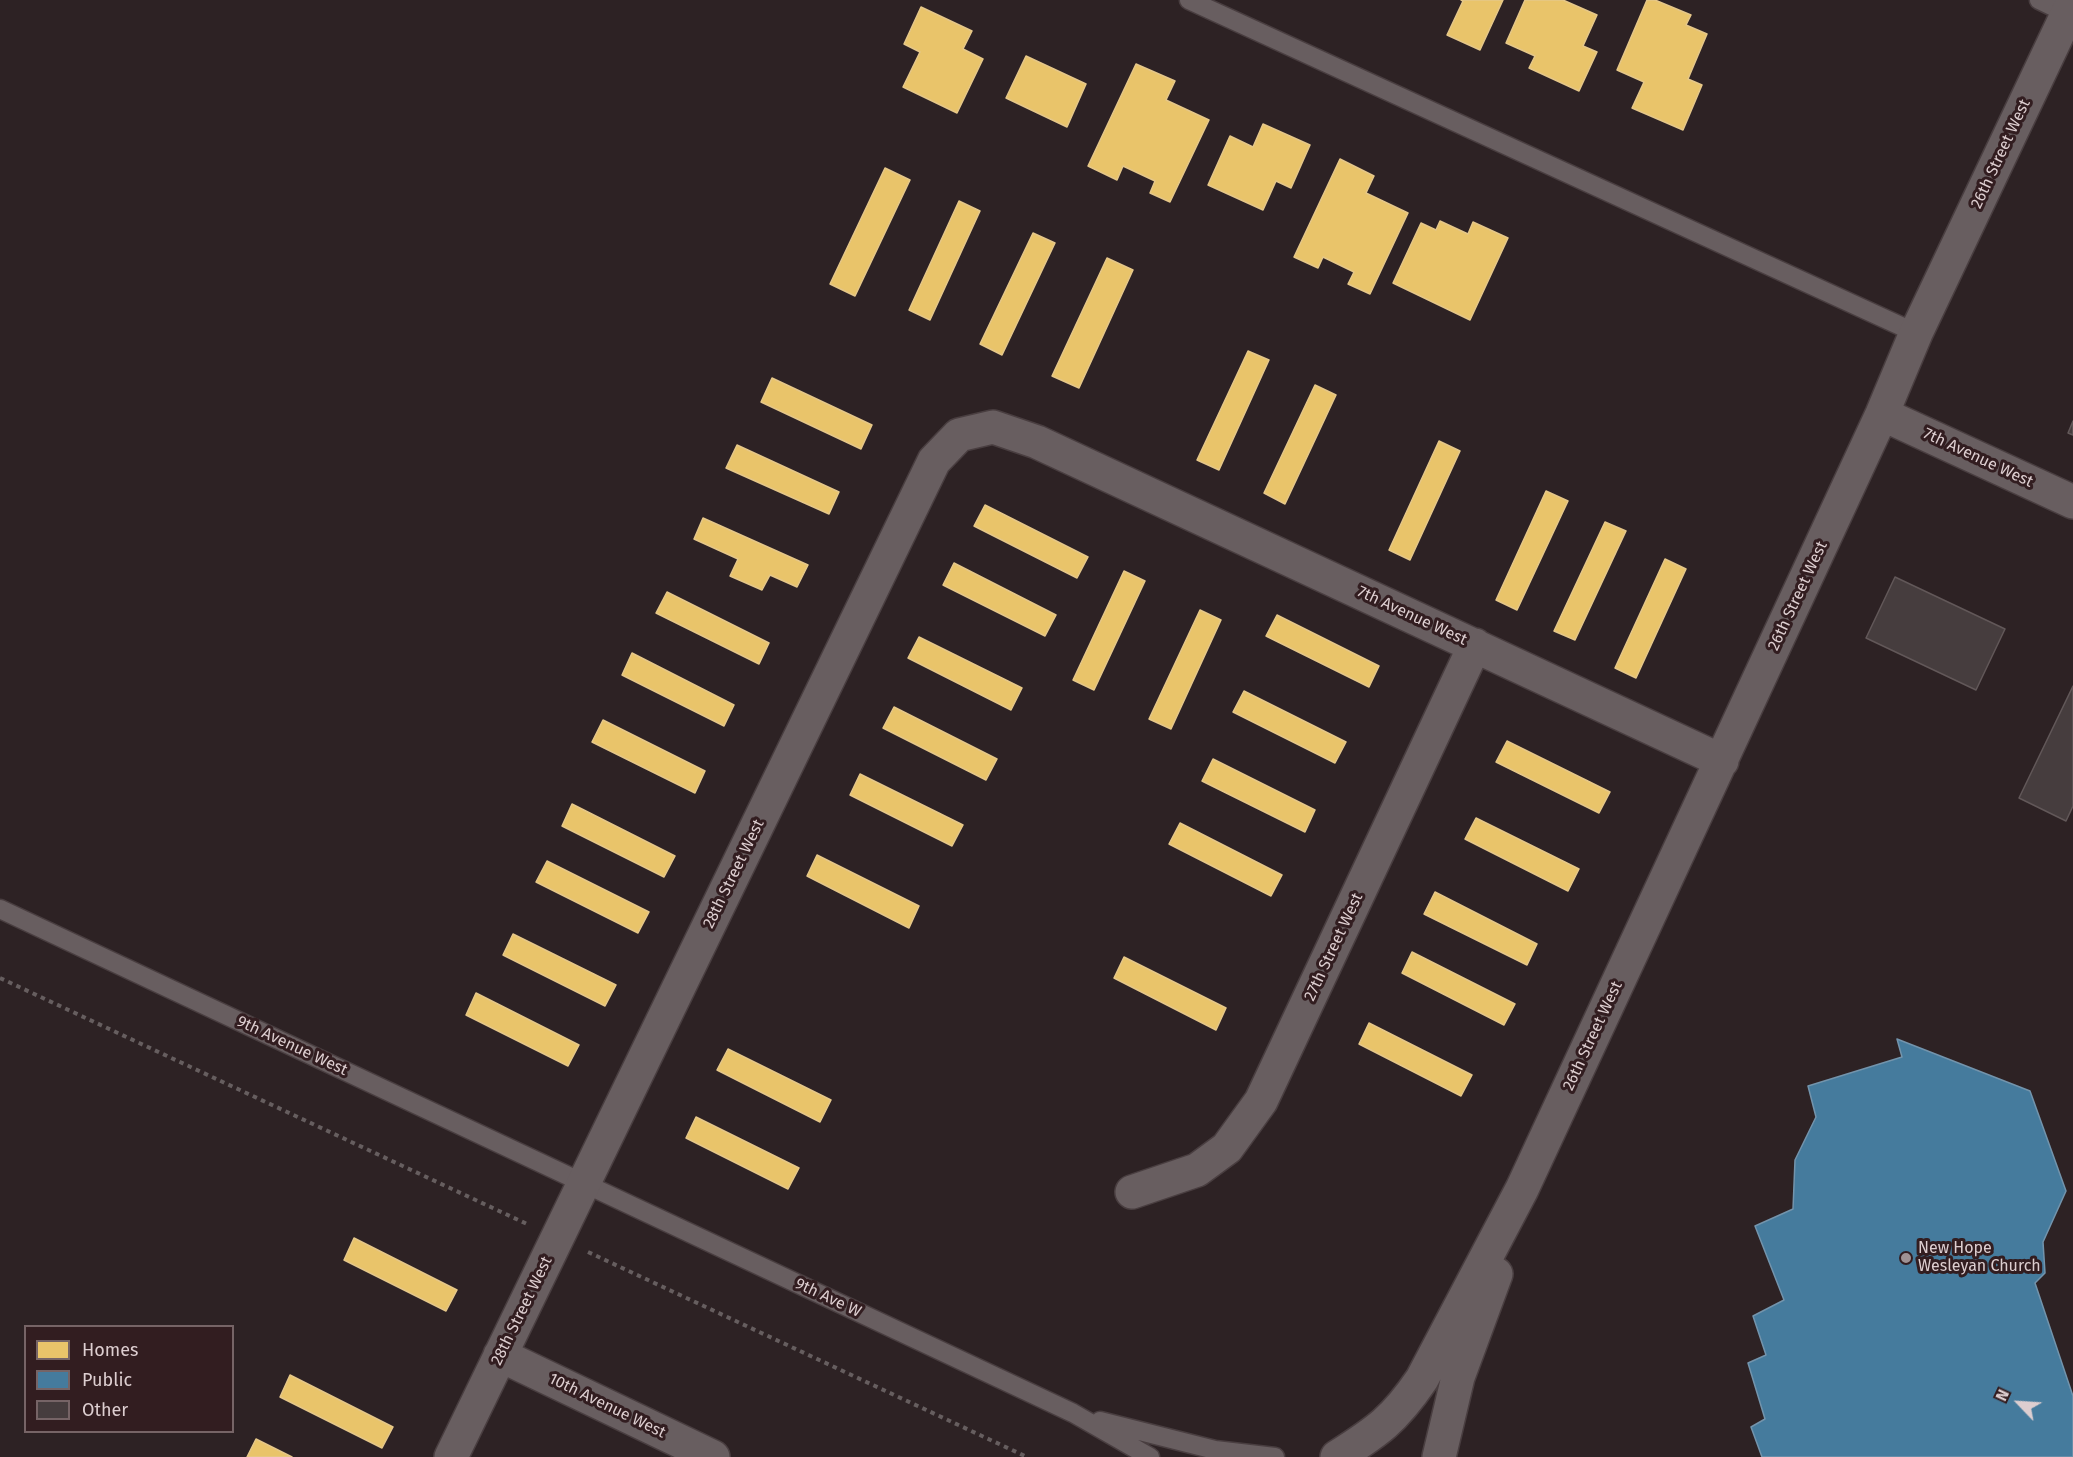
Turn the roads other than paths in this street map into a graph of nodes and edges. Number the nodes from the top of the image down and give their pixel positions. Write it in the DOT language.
graph roads {
  1 [pos="1189,0"];
  2 [pos="2060,5"];
  3 [pos="1916,333"];
  4 [pos="1882,414"];
  5 [pos="1102,472"];
  6 [pos="2073,502"];
  7 [pos="1475,645"];
  8 [pos="1722,761"];
  9 [pos="0,909"];
  10 [pos="584,1183"];
  11 [pos="1522,1189"];
  12 [pos="1132,1192"];
  13 [pos="500,1355"];
  14 [pos="1072,1413"];
  15 [pos="451,1457"];
  16 [pos="713,1457"];
  17 [pos="1150,1457"];
  18 [pos="1275,1457"];
  19 [pos="1337,1457"];
  20 [pos="1439,1457"];
  1 -- 3 [label="lane"];
  2 -- 3 [label="street, 26th Street West"];
  3 -- 4 [label="street, 26th Street West"];
  4 -- 6 [label="street, 7th Avenue West"];
  4 -- 8 [label="street, 26th Street West"];
  5 -- 7 [label="street, 7th Avenue West"];
  5 -- 10 [label="street, 28th Street West"];
  7 -- 8 [label="street, 7th Avenue West"];
  7 -- 12 [label="street, 27th Street West"];
  8 -- 11 [label="street, 26th Street West"];
  9 -- 10 [label="lane, 9th Avenue West"];
  10 -- 13 [label="street, 28th Street West"];
  10 -- 14 [label="lane, 9th Ave W"];
  11 -- 19 [label="street, 26th Street West"];
  11 -- 20 [label="street, 26th Street West"];
  13 -- 15 [label="street, 28th Street West"];
  13 -- 16 [label="street, 10th Avenue West"];
  14 -- 17 [label="lane"];
  14 -- 18 [label="lane"];
}
